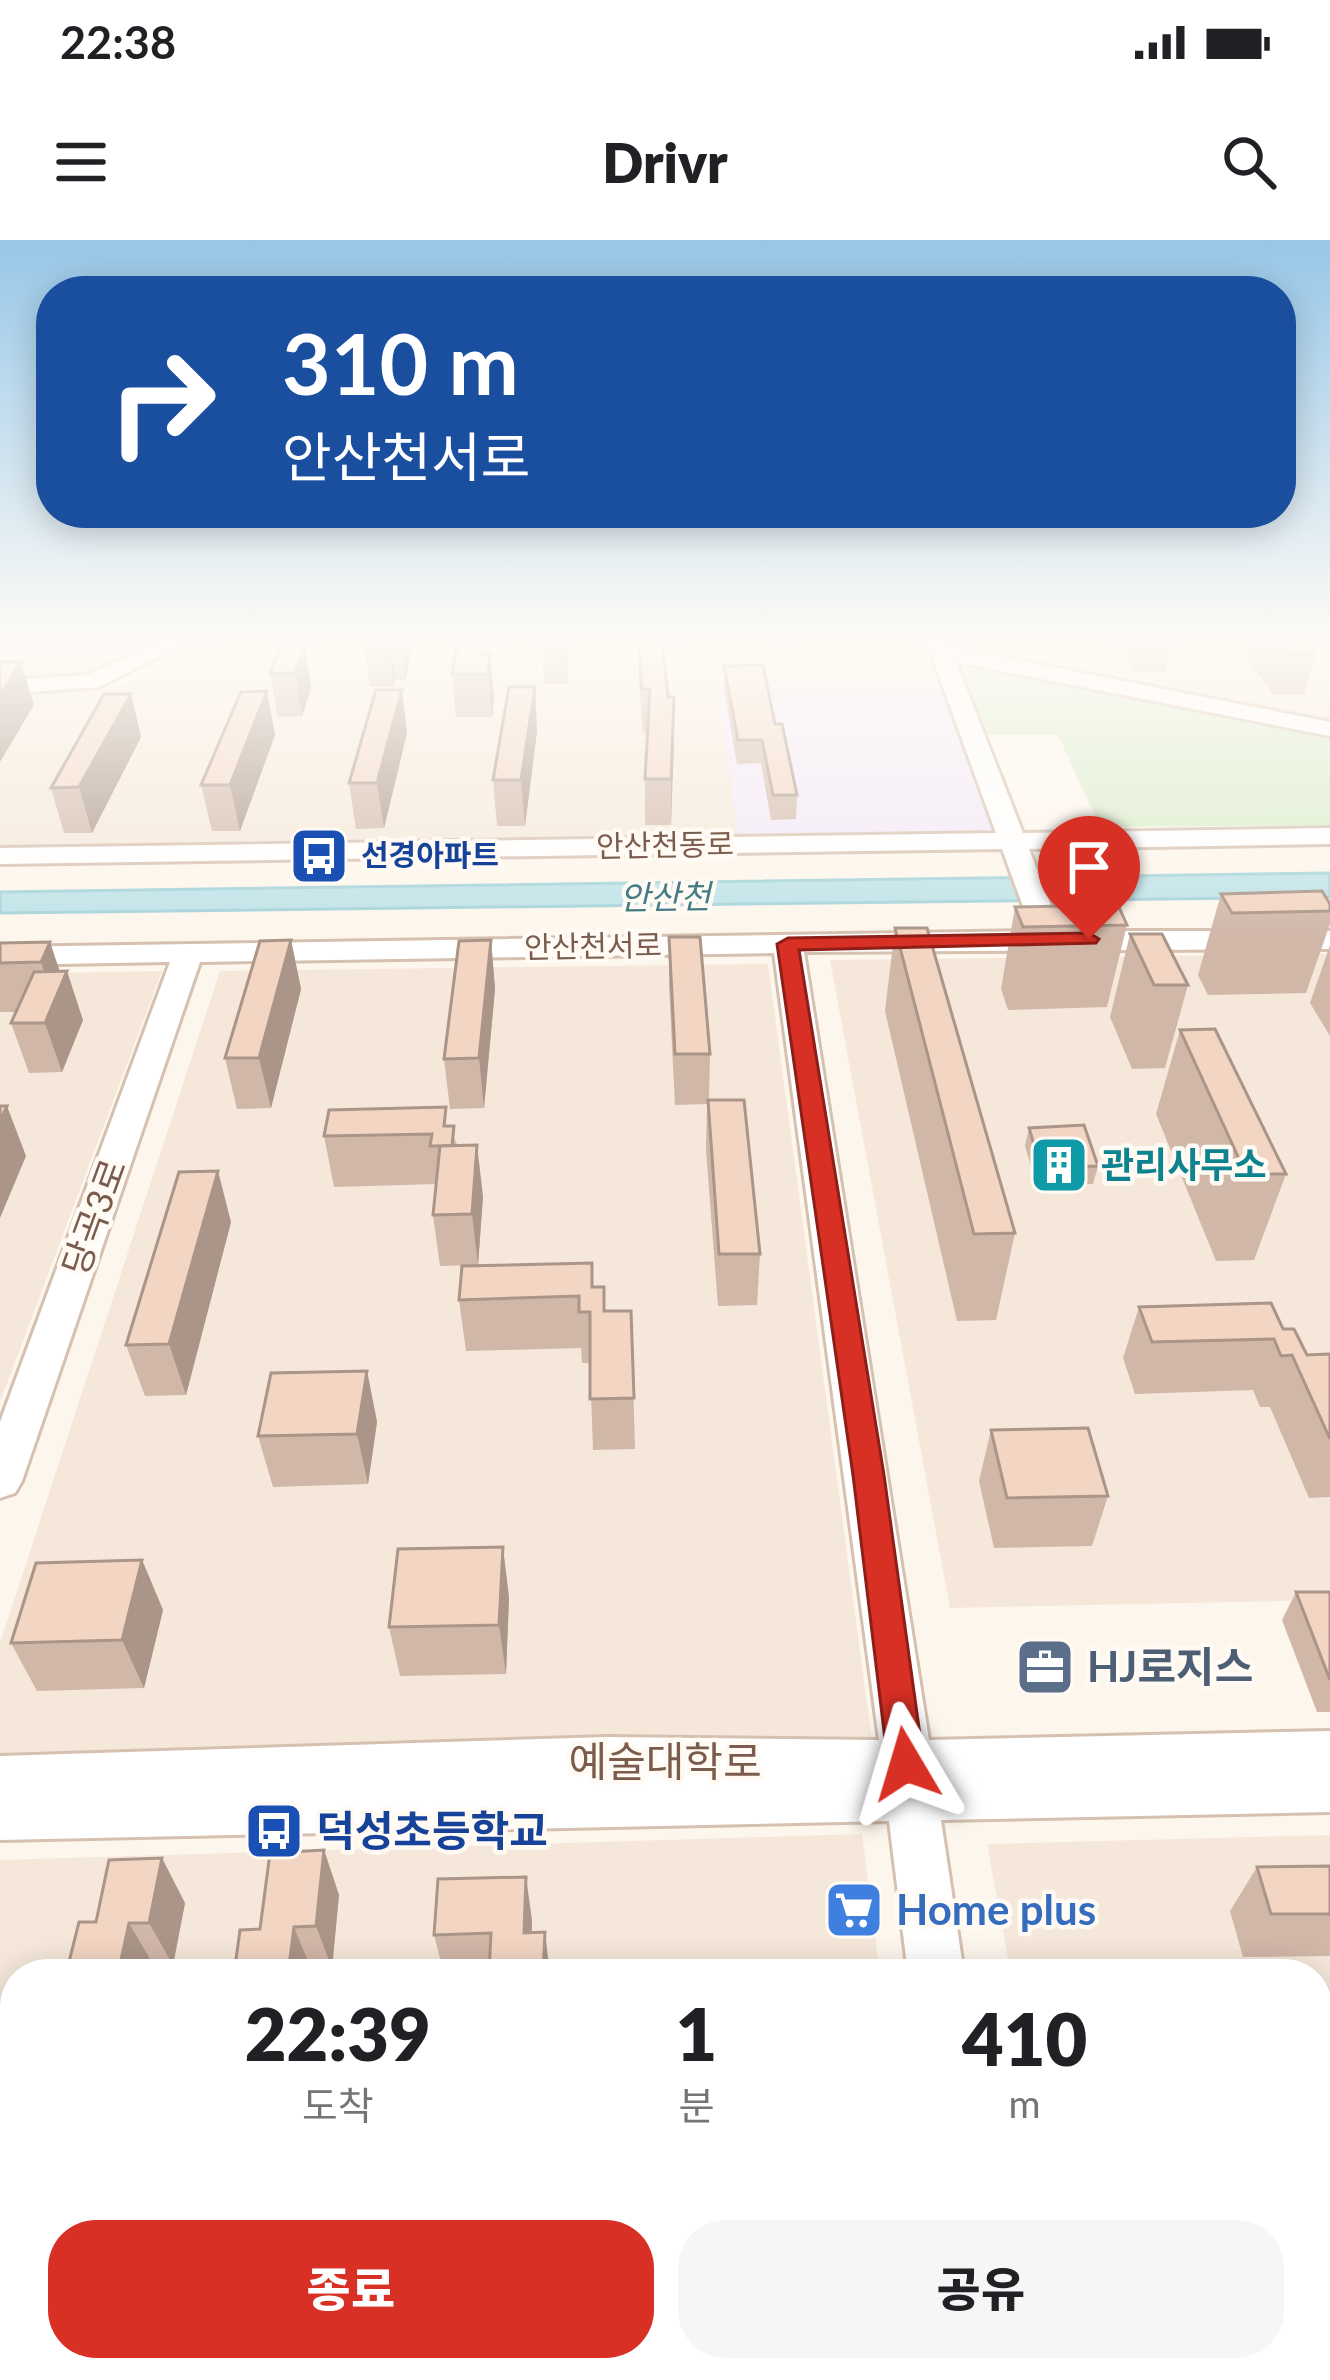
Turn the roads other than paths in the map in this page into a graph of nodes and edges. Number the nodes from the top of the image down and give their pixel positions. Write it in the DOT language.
graph roads {
  1 [pos="975,740"];
  2 [pos="1330,836"];
  3 [pos="1016,848"];
  4 [pos="0,856"];
  5 [pos="1047,931"];
  6 [pos="1330,940"];
  7 [pos="788,944"];
  8 [pos="188,952"];
  9 [pos="0,956"];
  10 [pos="0,1480"];
  11 [pos="1330,1754"];
  12 [pos="0,1780"];
  13 [pos="908,1781"];
  14 [pos="1330,1788"];
  15 [pos="0,1816"];
  16 [pos="934,1959"];
  1 -- 3 [label="street"];
  2 -- 3 [label="street, 안산천동로"];
  3 -- 4 [label="street, 안산천동로"];
  3 -- 5 [label="street"];
  5 -- 6 [label="street, 안산천서로"];
  5 -- 7 [label="street, 안산천서로"];
  7 -- 8 [label="street, 안산천서로"];
  7 -- 13 [label="street"];
  8 -- 9 [label="street, 안산천서로"];
  8 -- 10 [label="street, 당곡3로"];
  11 -- 13 [label="street, 예술대학로"];
  12 -- 13 [label="street, 예술대학로"];
  13 -- 14 [label="street, 예술대학로"];
  13 -- 15 [label="street, 예술대학로"];
  13 -- 16 [label="street"];
}
